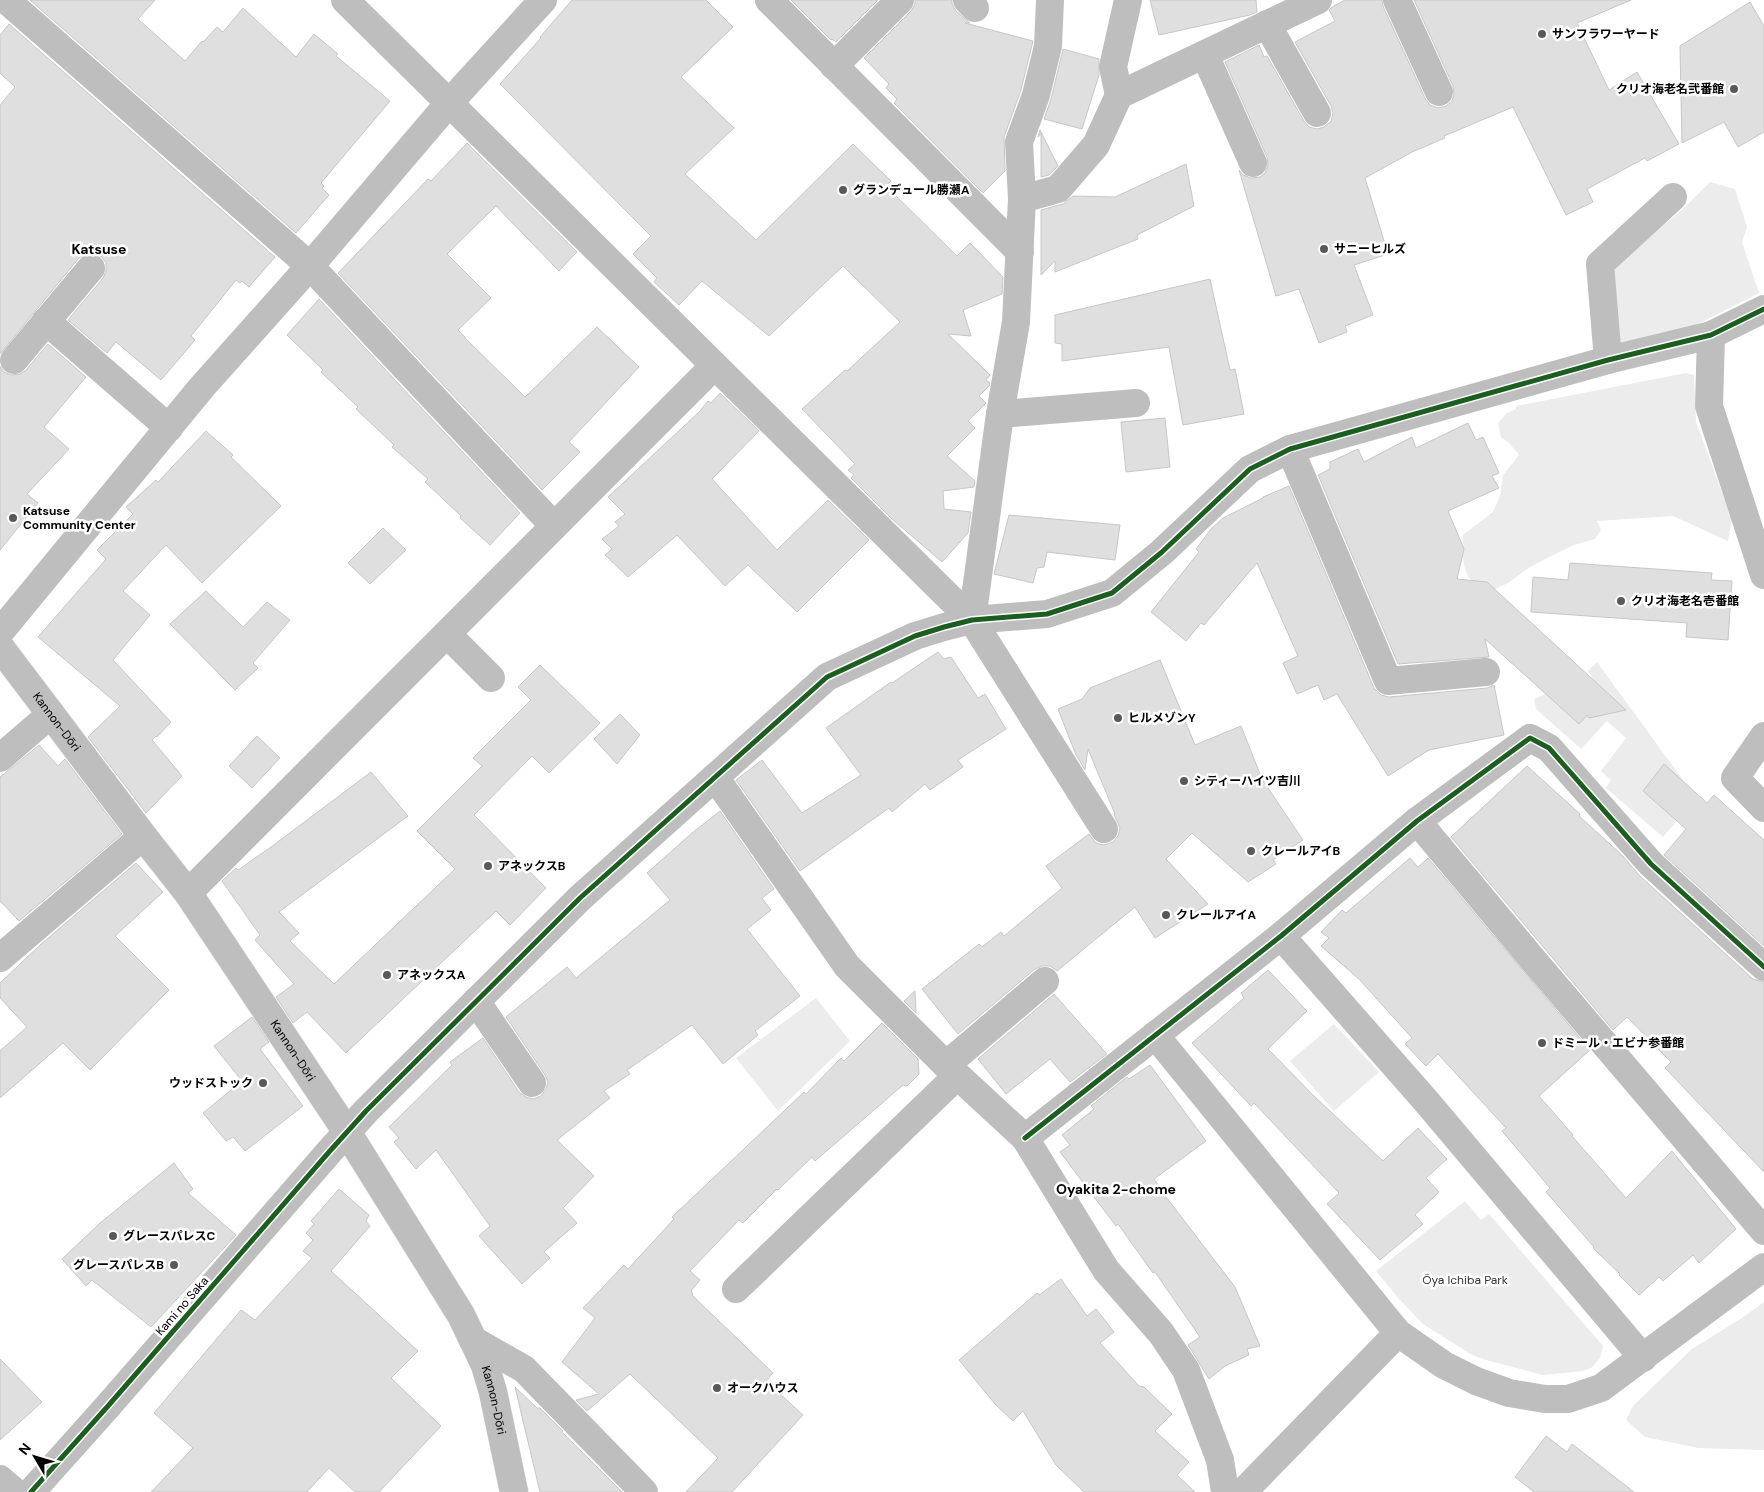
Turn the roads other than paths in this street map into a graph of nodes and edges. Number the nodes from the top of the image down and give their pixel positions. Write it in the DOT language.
graph roads {
  1 [pos="6,0"];
  2 [pos="345,0"];
  3 [pos="543,0"];
  4 [pos="769,0"];
  5 [pos="900,0"];
  6 [pos="1050,0"];
  7 [pos="1128,0"];
  8 [pos="1397,0"];
  9 [pos="1303,3"];
  10 [pos="1267,24"];
  11 [pos="1205,55"];
  12 [pos="834,66"];
  13 [pos="1439,92"];
  14 [pos="1119,95"];
  15 [pos="449,103"];
  16 [pos="1317,113"];
  17 [pos="1253,163"];
  18 [pos="1673,197"];
  19 [pos="1022,199"];
  20 [pos="1020,252"];
  21 [pos="310,266"];
  22 [pos="91,268"];
  23 [pos="1764,309"];
  24 [pos="46,321"];
  25 [pos="1711,335"];
  26 [pos="14,360"];
  27 [pos="1608,360"];
  28 [pos="714,366"];
  29 [pos="1136,403"];
  30 [pos="1000,414"];
  31 [pos="169,428"];
  32 [pos="1290,450"];
  33 [pos="554,526"];
  34 [pos="1764,576"];
  35 [pos="972,620"];
  36 [pos="0,632"];
  37 [pos="446,634"];
  38 [pos="0,647"];
  39 [pos="1486,672"];
  40 [pos="491,678"];
  41 [pos="51,714"];
  42 [pos="1764,736"];
  43 [pos="0,758"];
  44 [pos="715,777"];
  45 [pos="1764,808"];
  46 [pos="1417,821"];
  47 [pos="1104,829"];
  48 [pos="143,836"];
  49 [pos="188,893"];
  50 [pos="1281,936"];
  51 [pos="0,958"];
  52 [pos="1764,967"];
  53 [pos="1045,981"];
  54 [pos="476,1001"];
  55 [pos="1155,1035"];
  56 [pos="951,1070"];
  57 [pos="532,1083"];
  58 [pos="347,1132"];
  59 [pos="1025,1138"];
  60 [pos="1764,1231"];
  61 [pos="1764,1267"];
  62 [pos="736,1289"];
  63 [pos="1398,1333"];
  64 [pos="473,1340"];
  65 [pos="1644,1358"];
  66 [pos="0,1479"];
  67 [pos="15,1492"];
  68 [pos="31,1492"];
  69 [pos="514,1492"];
  70 [pos="644,1492"];
  71 [pos="1225,1492"];
  72 [pos="1243,1492"];
  1 -- 21 [label="street"];
  2 -- 15 [label="street"];
  3 -- 15 [label="street"];
  4 -- 12 [label="street"];
  5 -- 12 [label="street"];
  6 -- 19 [label="street"];
  7 -- 14 [label="street"];
  8 -- 13 [label="street"];
  9 -- 10 [label="street"];
  10 -- 11 [label="street"];
  10 -- 16 [label="street"];
  11 -- 14 [label="street"];
  11 -- 17 [label="street"];
  12 -- 20 [label="street"];
  14 -- 19 [label="street"];
  15 -- 21 [label="street"];
  15 -- 28 [label="street"];
  18 -- 27 [label="street"];
  19 -- 20 [label="street"];
  20 -- 30 [label="street"];
  21 -- 31 [label="street"];
  21 -- 33 [label="street"];
  22 -- 24 [label="street"];
  23 -- 25 [label="street, Kami no Saka"];
  24 -- 26 [label="street"];
  24 -- 31 [label="street"];
  25 -- 27 [label="street, Kami no Saka"];
  25 -- 34 [label="street"];
  27 -- 32 [label="street, Kami no Saka"];
  28 -- 33 [label="street"];
  28 -- 35 [label="street"];
  29 -- 30 [label="street"];
  30 -- 35 [label="street"];
  31 -- 36 [label="street"];
  32 -- 35 [label="street, Kami no Saka"];
  32 -- 39 [label="street"];
  33 -- 37 [label="street"];
  35 -- 44 [label="street, Kami no Saka"];
  35 -- 47 [label="street"];
  37 -- 40 [label="street"];
  37 -- 49 [label="street"];
  38 -- 41 [label="street, Kannon-Dōri"];
  41 -- 43 [label="street"];
  41 -- 48 [label="street, Kannon-Dōri"];
  42 -- 45 [label="street"];
  44 -- 54 [label="street, Kami no Saka"];
  44 -- 56 [label="street"];
  46 -- 50 [label="street"];
  46 -- 52 [label="street"];
  46 -- 60 [label="street"];
  48 -- 49 [label="street, Kannon-Dōri"];
  48 -- 51 [label="street"];
  49 -- 58 [label="street, Kannon-Dōri"];
  50 -- 55 [label="street"];
  50 -- 65 [label="street"];
  53 -- 56 [label="street"];
  54 -- 57 [label="street"];
  54 -- 58 [label="street, Kami no Saka"];
  55 -- 59 [label="street"];
  55 -- 63 [label="street"];
  56 -- 59 [label="street"];
  56 -- 62 [label="street"];
  58 -- 64 [label="street, Kannon-Dōri"];
  58 -- 68 [label="street, Kami no Saka"];
  59 -- 71 [label="street"];
  61 -- 65 [label="street"];
  63 -- 65 [label="street"];
  63 -- 72 [label="street"];
  64 -- 69 [label="street, Kannon-Dōri"];
  64 -- 70 [label="street"];
  66 -- 67 [label="street"];
}
